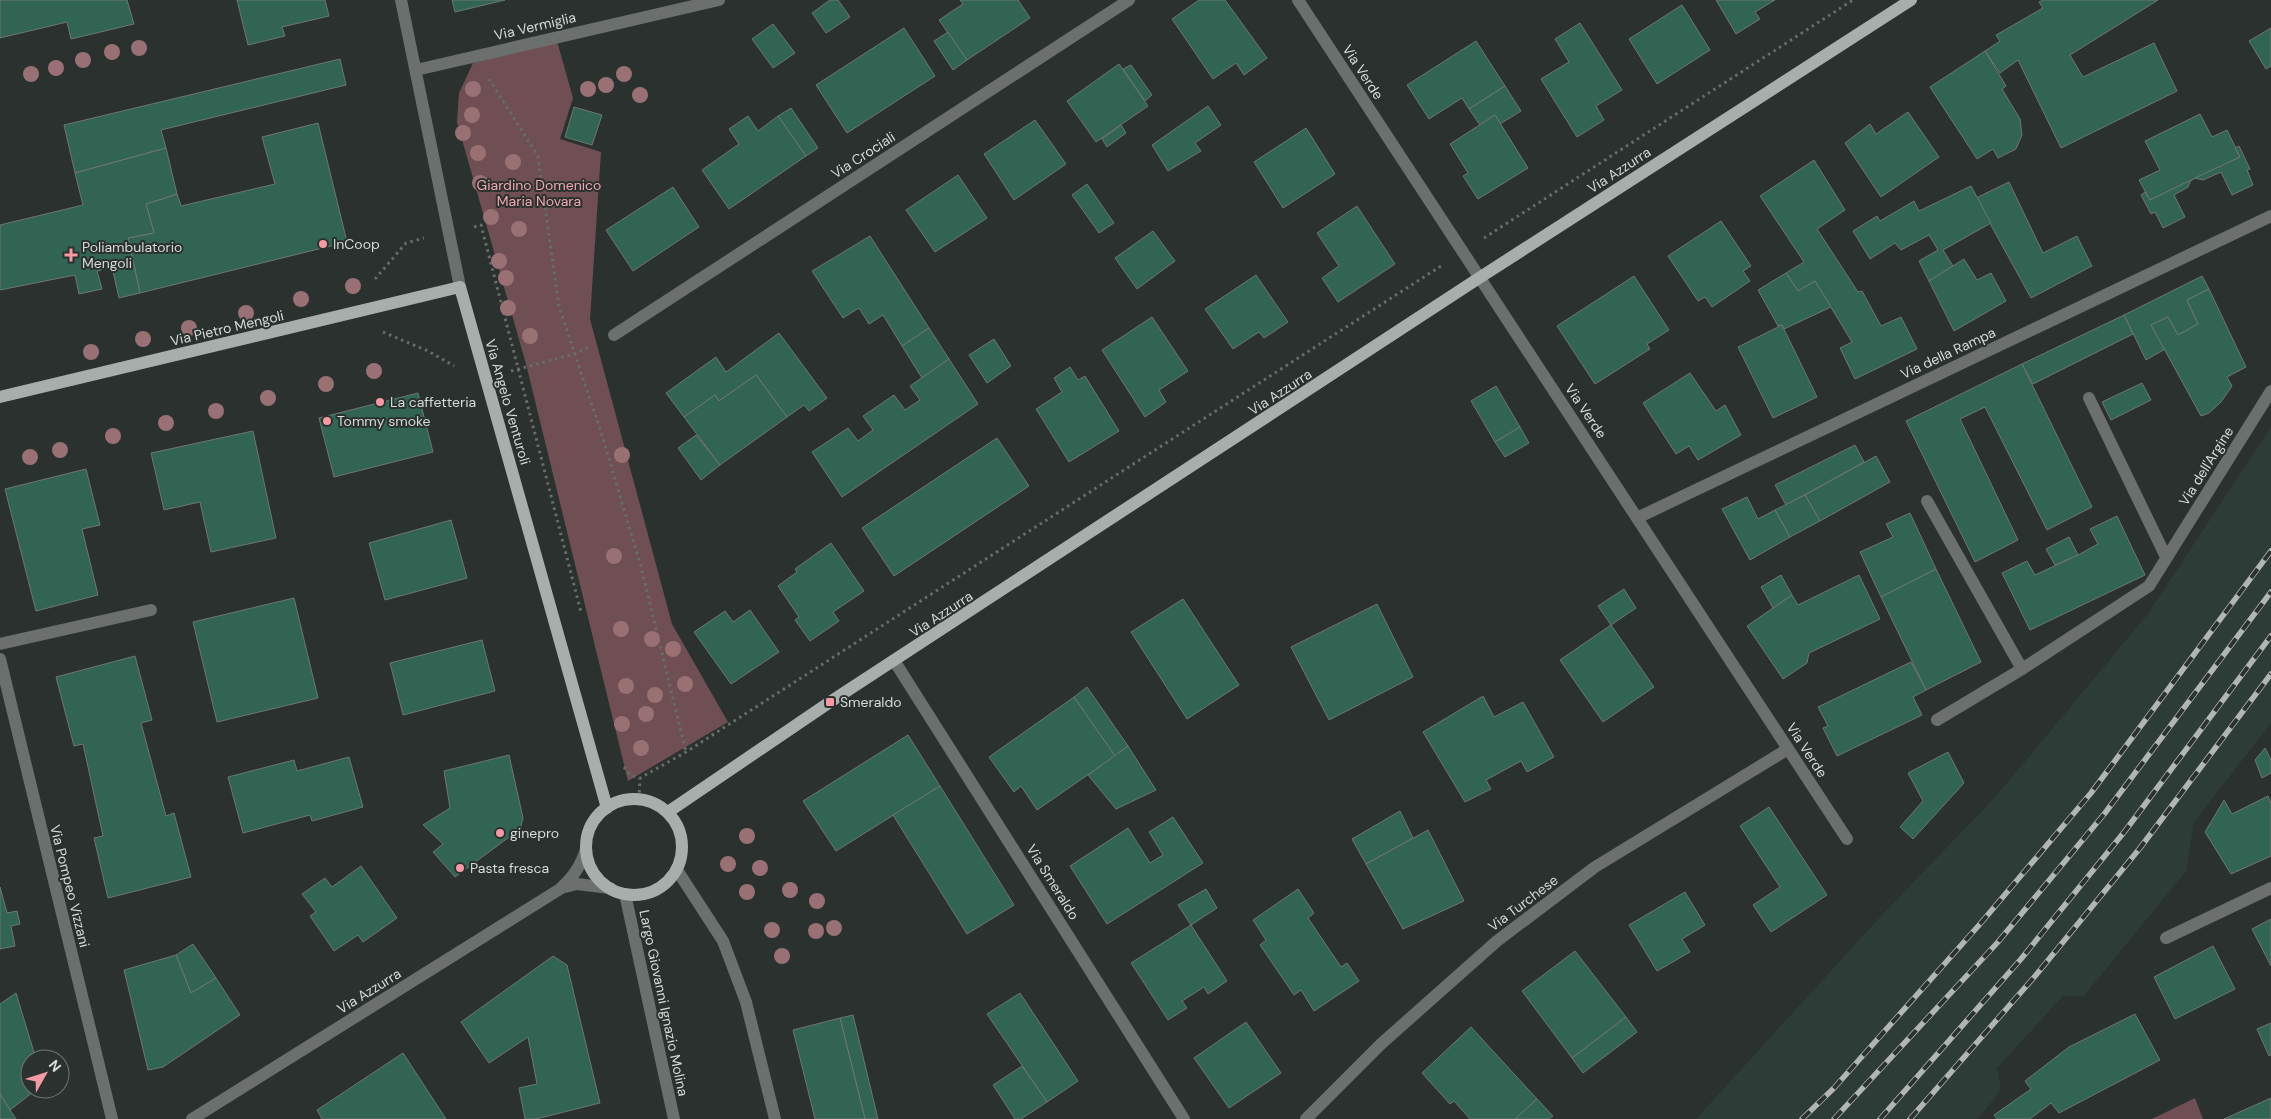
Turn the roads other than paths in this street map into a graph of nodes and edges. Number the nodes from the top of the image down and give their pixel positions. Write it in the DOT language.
graph roads {
  1 [pos="401,0"];
  2 [pos="719,0"];
  3 [pos="1128,0"];
  4 [pos="1298,0"];
  5 [pos="1911,0"];
  6 [pos="416,70"];
  7 [pos="2271,216"];
  8 [pos="1479,278"];
  9 [pos="460,286"];
  10 [pos="614,335"];
  11 [pos="2271,391"];
  12 [pos="0,397"];
  13 [pos="2089,398"];
  14 [pos="1927,501"];
  15 [pos="1638,517"];
  16 [pos="2166,557"];
  17 [pos="151,610"];
  18 [pos="0,644"];
  19 [pos="0,659"];
  20 [pos="895,662"];
  21 [pos="2022,669"];
  22 [pos="1937,720"];
  23 [pos="1788,749"];
  24 [pos="607,808"];
  25 [pos="668,812"];
  26 [pos="1847,839"];
  27 [pos="586,849"];
  28 [pos="677,870"];
  29 [pos="561,888"];
  30 [pos="610,888"];
  31 [pos="2271,888"];
  32 [pos="624,894"];
  33 [pos="2166,938"];
  34 [pos="112,1119"];
  35 [pos="192,1119"];
  36 [pos="674,1119"];
  37 [pos="775,1119"];
  38 [pos="1184,1119"];
  39 [pos="1306,1119"];
  1 -- 6 [label="street, Via Angelo Venturoli"];
  2 -- 6 [label="street, Via Vermiglia"];
  3 -- 10 [label="street, Via Crociali"];
  4 -- 8 [label="street, Via Verde"];
  5 -- 8 [label="main road, Via Azzurra"];
  6 -- 9 [label="street, Via Angelo Venturoli"];
  7 -- 15 [label="street, Via della Rampa"];
  8 -- 15 [label="street, Via Verde"];
  8 -- 20 [label="main road, Via Azzurra"];
  9 -- 12 [label="main road, Via Pietro Mengoli"];
  9 -- 24 [label="main road, Via Angelo Venturoli"];
  11 -- 16 [label="street, Via dell'Argine"];
  13 -- 16 [label="street"];
  14 -- 21 [label="street"];
  15 -- 23 [label="street, Via Verde"];
  16 -- 21 [label="street, Via dell'Argine"];
  17 -- 18 [label="street"];
  19 -- 34 [label="street, Via Pompeo Vizzani"];
  20 -- 25 [label="main road, Via Azzurra"];
  20 -- 38 [label="street, Via Smeraldo"];
  21 -- 22 [label="street, Via dell'Argine"];
  23 -- 26 [label="street, Via Verde"];
  23 -- 39 [label="street, Via Turchese"];
  24 -- 25 [label="main road"];
  24 -- 27 [label="main road"];
  25 -- 28 [label="main road"];
  27 -- 29 [label="street, Via Azzurra"];
  27 -- 30 [label="main road"];
  28 -- 32 [label="main road"];
  28 -- 37 [label="street"];
  29 -- 30 [label="street, Via Azzurra"];
  29 -- 35 [label="street, Via Azzurra"];
  30 -- 32 [label="main road"];
  31 -- 33 [label="street"];
  32 -- 36 [label="street, Largo Giovanni Ignazio Molina"];
}
